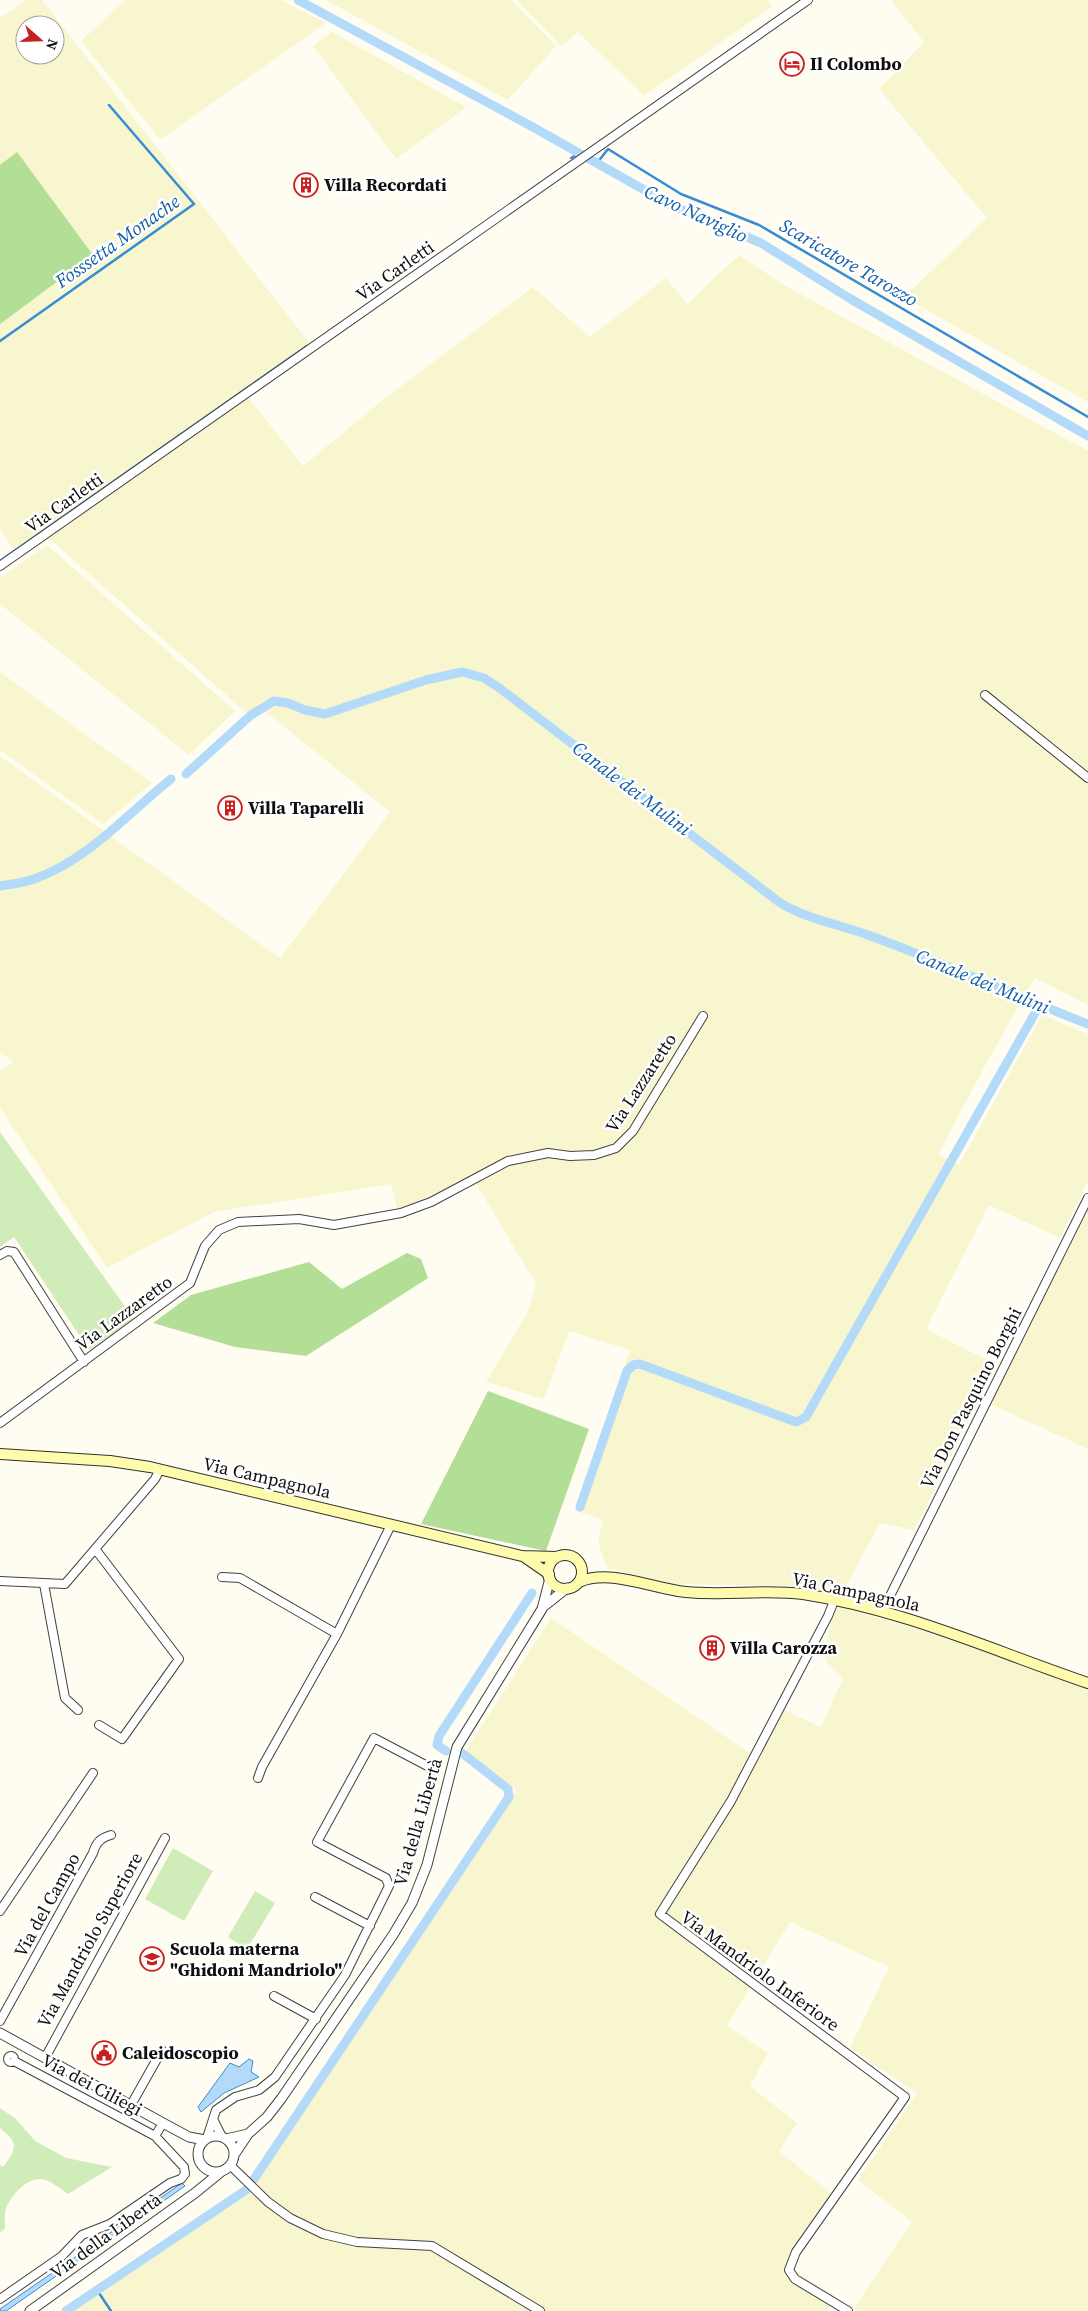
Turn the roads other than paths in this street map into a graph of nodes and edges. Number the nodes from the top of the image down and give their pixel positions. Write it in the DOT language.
graph roads {
  1 [pos="808,0"];
  2 [pos="0,566"];
  3 [pos="986,695"];
  4 [pos="1088,778"];
  5 [pos="703,1016"];
  6 [pos="1088,1198"];
  7 [pos="0,1255"];
  8 [pos="84,1362"];
  9 [pos="0,1423"];
  10 [pos="0,1454"];
  11 [pos="160,1469"];
  12 [pos="391,1525"];
  13 [pos="96,1550"];
  14 [pos="522,1556"];
  15 [pos="557,1557"];
  16 [pos="580,1564"];
  17 [pos="549,1576"];
  18 [pos="222,1577"];
  19 [pos="608,1577"];
  20 [pos="0,1581"];
  21 [pos="578,1582"];
  22 [pos="44,1584"];
  23 [pos="567,1588"];
  24 [pos="834,1601"];
  25 [pos="542,1609"];
  26 [pos="882,1612"];
  27 [pos="337,1634"];
  28 [pos="1088,1683"];
  29 [pos="78,1710"];
  30 [pos="99,1725"];
  31 [pos="435,1770"];
  32 [pos="93,1773"];
  33 [pos="258,1778"];
  34 [pos="111,1835"];
  35 [pos="164,1838"];
  36 [pos="315,1897"];
  37 [pos="0,1912"];
  38 [pos="370,1926"];
  39 [pos="274,1996"];
  40 [pos="316,2019"];
  41 [pos="0,2021"];
  42 [pos="0,2033"];
  43 [pos="21,2045"];
  44 [pos="162,2050"];
  45 [pos="0,2053"];
  46 [pos="12,2058"];
  47 [pos="45,2058"];
  48 [pos="130,2105"];
  49 [pos="213,2119"];
  50 [pos="163,2124"];
  51 [pos="248,2134"];
  52 [pos="155,2136"];
  53 [pos="189,2137"];
  54 [pos="224,2138"];
  55 [pos="206,2139"];
  56 [pos="198,2152"];
  57 [pos="234,2155"];
  58 [pos="230,2165"];
  59 [pos="204,2167"];
  60 [pos="222,2171"];
  61 [pos="201,2187"];
  62 [pos="0,2299"];
  63 [pos="30,2311"];
  64 [pos="540,2311"];
  65 [pos="848,2311"];
  1 -- 2 [label="street, Via Carletti"];
  3 -- 4 [label="street"];
  5 -- 8 [label="street, Via Lazzaretto"];
  6 -- 26 [label="street, Via Don Pasquino Borghi"];
  7 -- 8 [label="street"];
  8 -- 9 [label="street, Via Lazzaretto"];
  10 -- 11 [label="main road, Via Campagnola"];
  11 -- 12 [label="main road, Via Campagnola"];
  11 -- 13 [label="street"];
  12 -- 14 [label="main road, Via Campagnola"];
  12 -- 27 [label="street"];
  13 -- 22 [label="street"];
  13 -- 30 [label="street"];
  14 -- 15 [label="main road, Via Campagnola"];
  14 -- 17 [label="main road, Via Campagnola"];
  15 -- 16 [label="main road, Via Campagnola"];
  15 -- 17 [label="main road"];
  16 -- 19 [label="main road, Via Campagnola"];
  16 -- 21 [label="main road"];
  17 -- 23 [label="main road, Via Campagnola"];
  17 -- 25 [label="street, Via della Libertà"];
  18 -- 27 [label="street"];
  19 -- 21 [label="main road, Via Campagnola"];
  19 -- 24 [label="main road, Via Campagnola"];
  20 -- 22 [label="street"];
  21 -- 23 [label="main road, Via Campagnola"];
  22 -- 29 [label="street"];
  23 -- 25 [label="street, Via della Libertà"];
  24 -- 26 [label="main road, Via Campagnola"];
  24 -- 65 [label="street, Via Mandriolo Inferiore"];
  25 -- 51 [label="street, Via della Libertà"];
  26 -- 28 [label="main road, Via Campagnola"];
  27 -- 33 [label="street"];
  31 -- 38 [label="street"];
  32 -- 37 [label="street"];
  34 -- 41 [label="street, Via del Campo"];
  35 -- 47 [label="street, Via Mandriolo Superiore"];
  36 -- 38 [label="street"];
  38 -- 40 [label="street"];
  39 -- 40 [label="street"];
  40 -- 49 [label="street"];
  42 -- 43 [label="street"];
  43 -- 46 [label="street, Via dei Ciliegi"];
  43 -- 47 [label="street"];
  44 -- 48 [label="street"];
  45 -- 46 [label="street, Via dei Ciliegi"];
  46 -- 52 [label="street, Via dei Ciliegi"];
  47 -- 48 [label="street"];
  48 -- 50 [label="street"];
  49 -- 54 [label="street"];
  49 -- 55 [label="street"];
  50 -- 52 [label="street, Via dei Ciliegi"];
  50 -- 53 [label="street"];
  51 -- 54 [label="street, Via della Libertà"];
  51 -- 57 [label="street, Via della Libertà"];
  52 -- 62 [label="street, Via dei Ciliegi"];
  53 -- 55 [label="street"];
  53 -- 56 [label="street"];
  54 -- 55 [label="street"];
  54 -- 57 [label="street"];
  55 -- 56 [label="street"];
  56 -- 59 [label="street"];
  57 -- 58 [label="street"];
  58 -- 60 [label="street"];
  58 -- 64 [label="street"];
  59 -- 60 [label="street"];
  59 -- 61 [label="street"];
  60 -- 61 [label="street, Via della Libertà"];
  61 -- 63 [label="street, Via della Libertà"];
}
